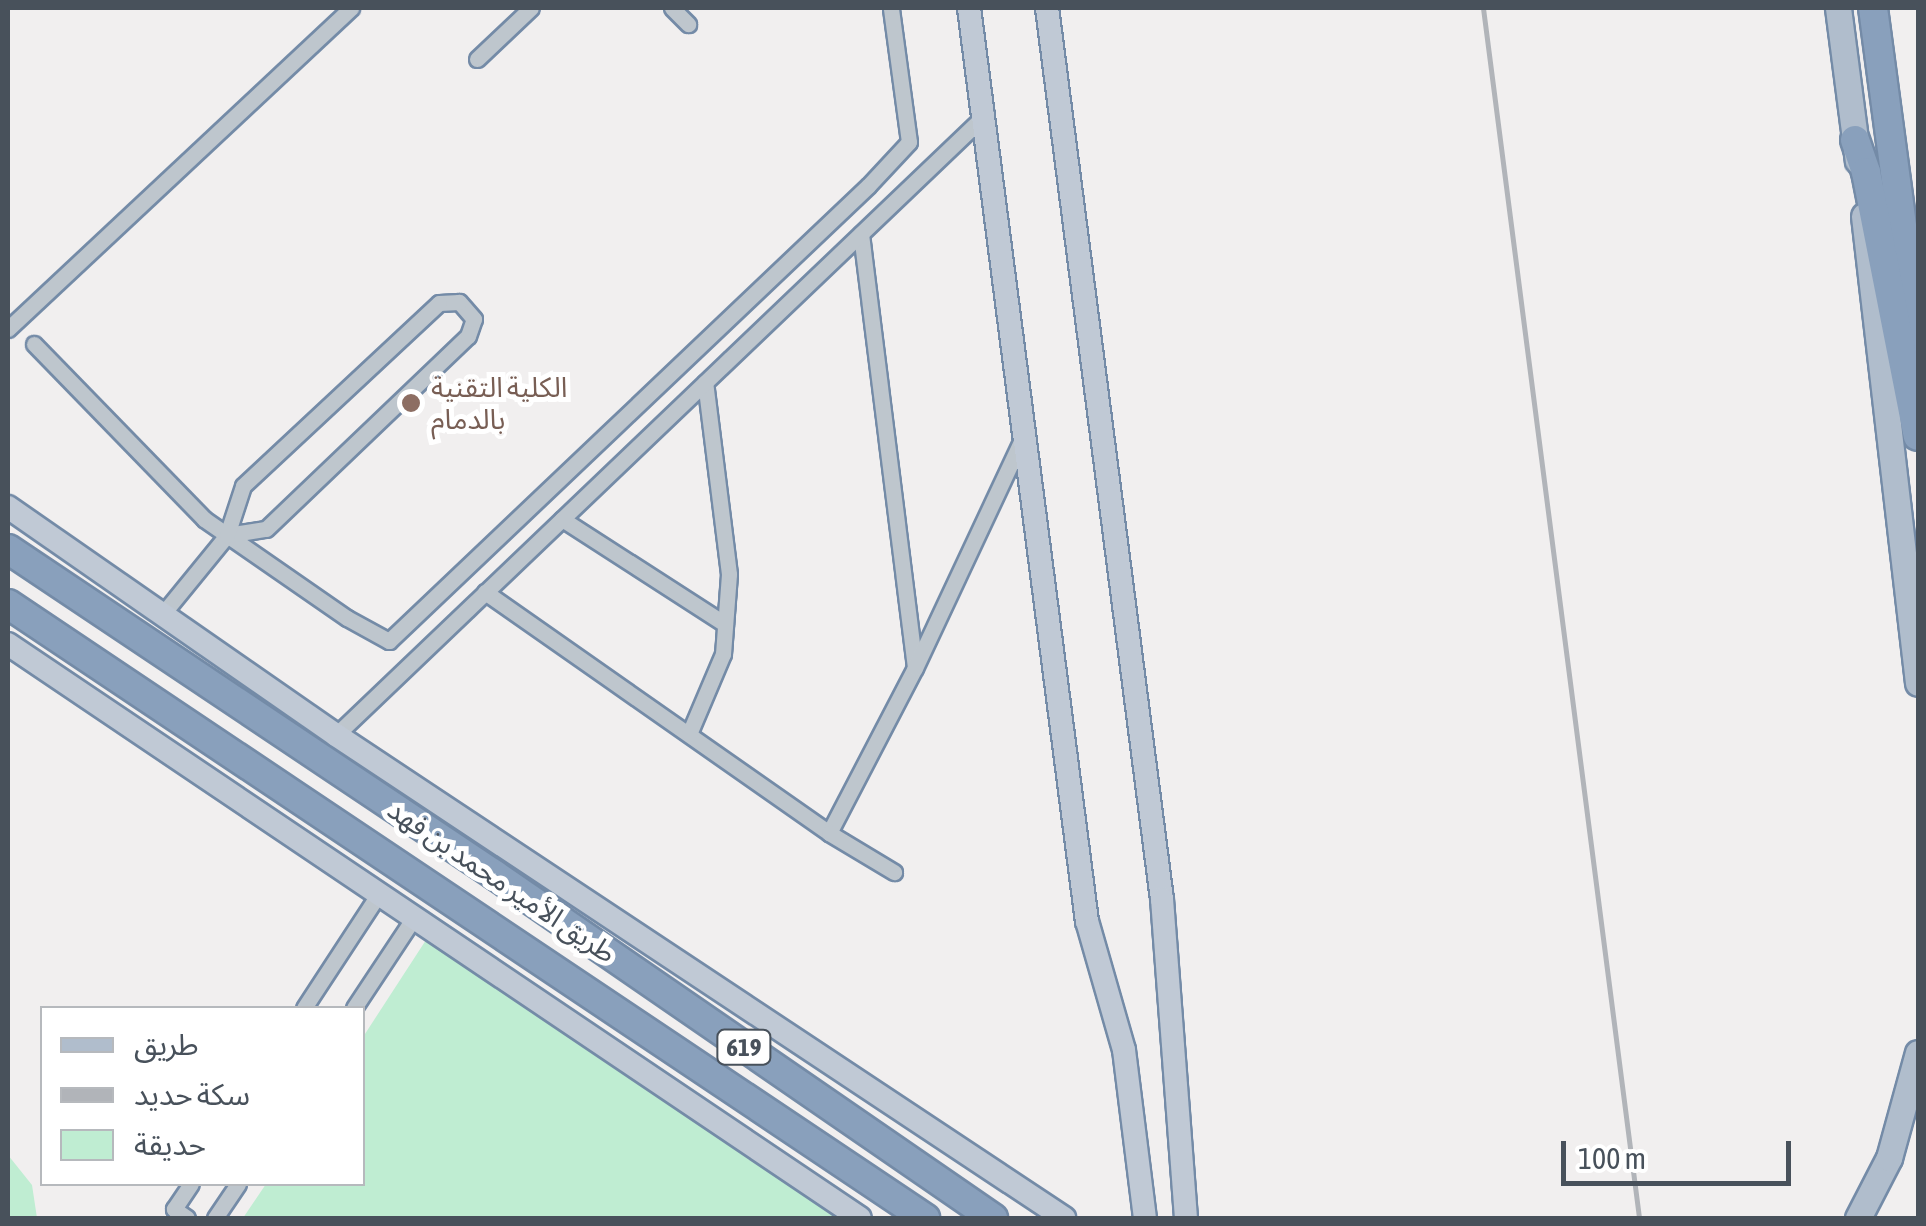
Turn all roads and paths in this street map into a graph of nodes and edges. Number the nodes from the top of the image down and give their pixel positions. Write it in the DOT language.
graph roads {
  1 [pos="351,8"];
  2 [pos="531,8"];
  3 [pos="672,8"];
  4 [pos="891,8"];
  5 [pos="969,8"];
  6 [pos="1047,8"];
  7 [pos="1838,8"];
  8 [pos="1873,8"];
  9 [pos="688,24"];
  10 [pos="477,59"];
  11 [pos="986,114"];
  12 [pos="1855,140"];
  13 [pos="861,234"];
  14 [pos="8,329"];
  15 [pos="34,344"];
  16 [pos="1918,347"];
  17 [pos="705,382"];
  18 [pos="1027,429"];
  19 [pos="1918,436"];
  20 [pos="8,507"];
  21 [pos="562,519"];
  22 [pos="227,535"];
  23 [pos="8,539"];
  24 [pos="8,549"];
  25 [pos="485,592"];
  26 [pos="8,604"];
  27 [pos="104,613"];
  28 [pos="161,616"];
  29 [pos="725,624"];
  30 [pos="8,644"];
  31 [pos="915,668"];
  32 [pos="1918,683"];
  33 [pos="336,734"];
  34 [pos="689,734"];
  35 [pos="829,833"];
  36 [pos="894,872"];
  37 [pos="378,895"];
  38 [pos="413,919"];
  39 [pos="305,1006"];
  40 [pos="355,1006"];
  41 [pos="1918,1054"];
  42 [pos="189,1186"];
  43 [pos="237,1186"];
  44 [pos="187,1218"];
  45 [pos="215,1218"];
  46 [pos="860,1218"];
  47 [pos="925,1218"];
  48 [pos="993,1218"];
  49 [pos="1064,1218"];
  50 [pos="1146,1218"];
  51 [pos="1186,1218"];
  52 [pos="1858,1218"];
  1 -- 14 [label="street"];
  2 -- 10 [label="street"];
  3 -- 9 [label="street"];
  4 -- 22 [label="street"];
  5 -- 11 [label="street"];
  6 -- 51 [label="street"];
  7 -- 12 [label="main road"];
  8 -- 16 [label="highway"];
  11 -- 13 [label="street"];
  11 -- 18 [label="street"];
  12 -- 19 [label="highway"];
  12 -- 32 [label="main road"];
  13 -- 17 [label="street"];
  13 -- 31 [label="street"];
  15 -- 22 [label="street"];
  17 -- 21 [label="street"];
  17 -- 29 [label="street"];
  18 -- 31 [label="street"];
  18 -- 50 [label="street"];
  20 -- 28 [label="street"];
  21 -- 25 [label="street"];
  21 -- 29 [label="street"];
  22 -- 22 [label="street"];
  22 -- 28 [label="street"];
  23 -- 27 [label="highway"];
  24 -- 27 [label="highway, طريق الأمير محمد بن فهد / 619"];
  25 -- 33 [label="street"];
  25 -- 34 [label="street"];
  26 -- 47 [label="highway, طريق الأمير محمد بن فهد / 619"];
  27 -- 48 [label="highway, طريق الأمير محمد بن فهد / 619"];
  28 -- 33 [label="street"];
  29 -- 34 [label="street"];
  30 -- 37 [label="street"];
  31 -- 35 [label="street"];
  33 -- 49 [label="street"];
  34 -- 35 [label="street"];
  35 -- 36 [label="street"];
  37 -- 38 [label="street"];
  37 -- 39 [label="street"];
  38 -- 40 [label="street"];
  38 -- 46 [label="street"];
  41 -- 52 [label="main road"];
  42 -- 44 [label="street"];
  43 -- 45 [label="street"];
}
